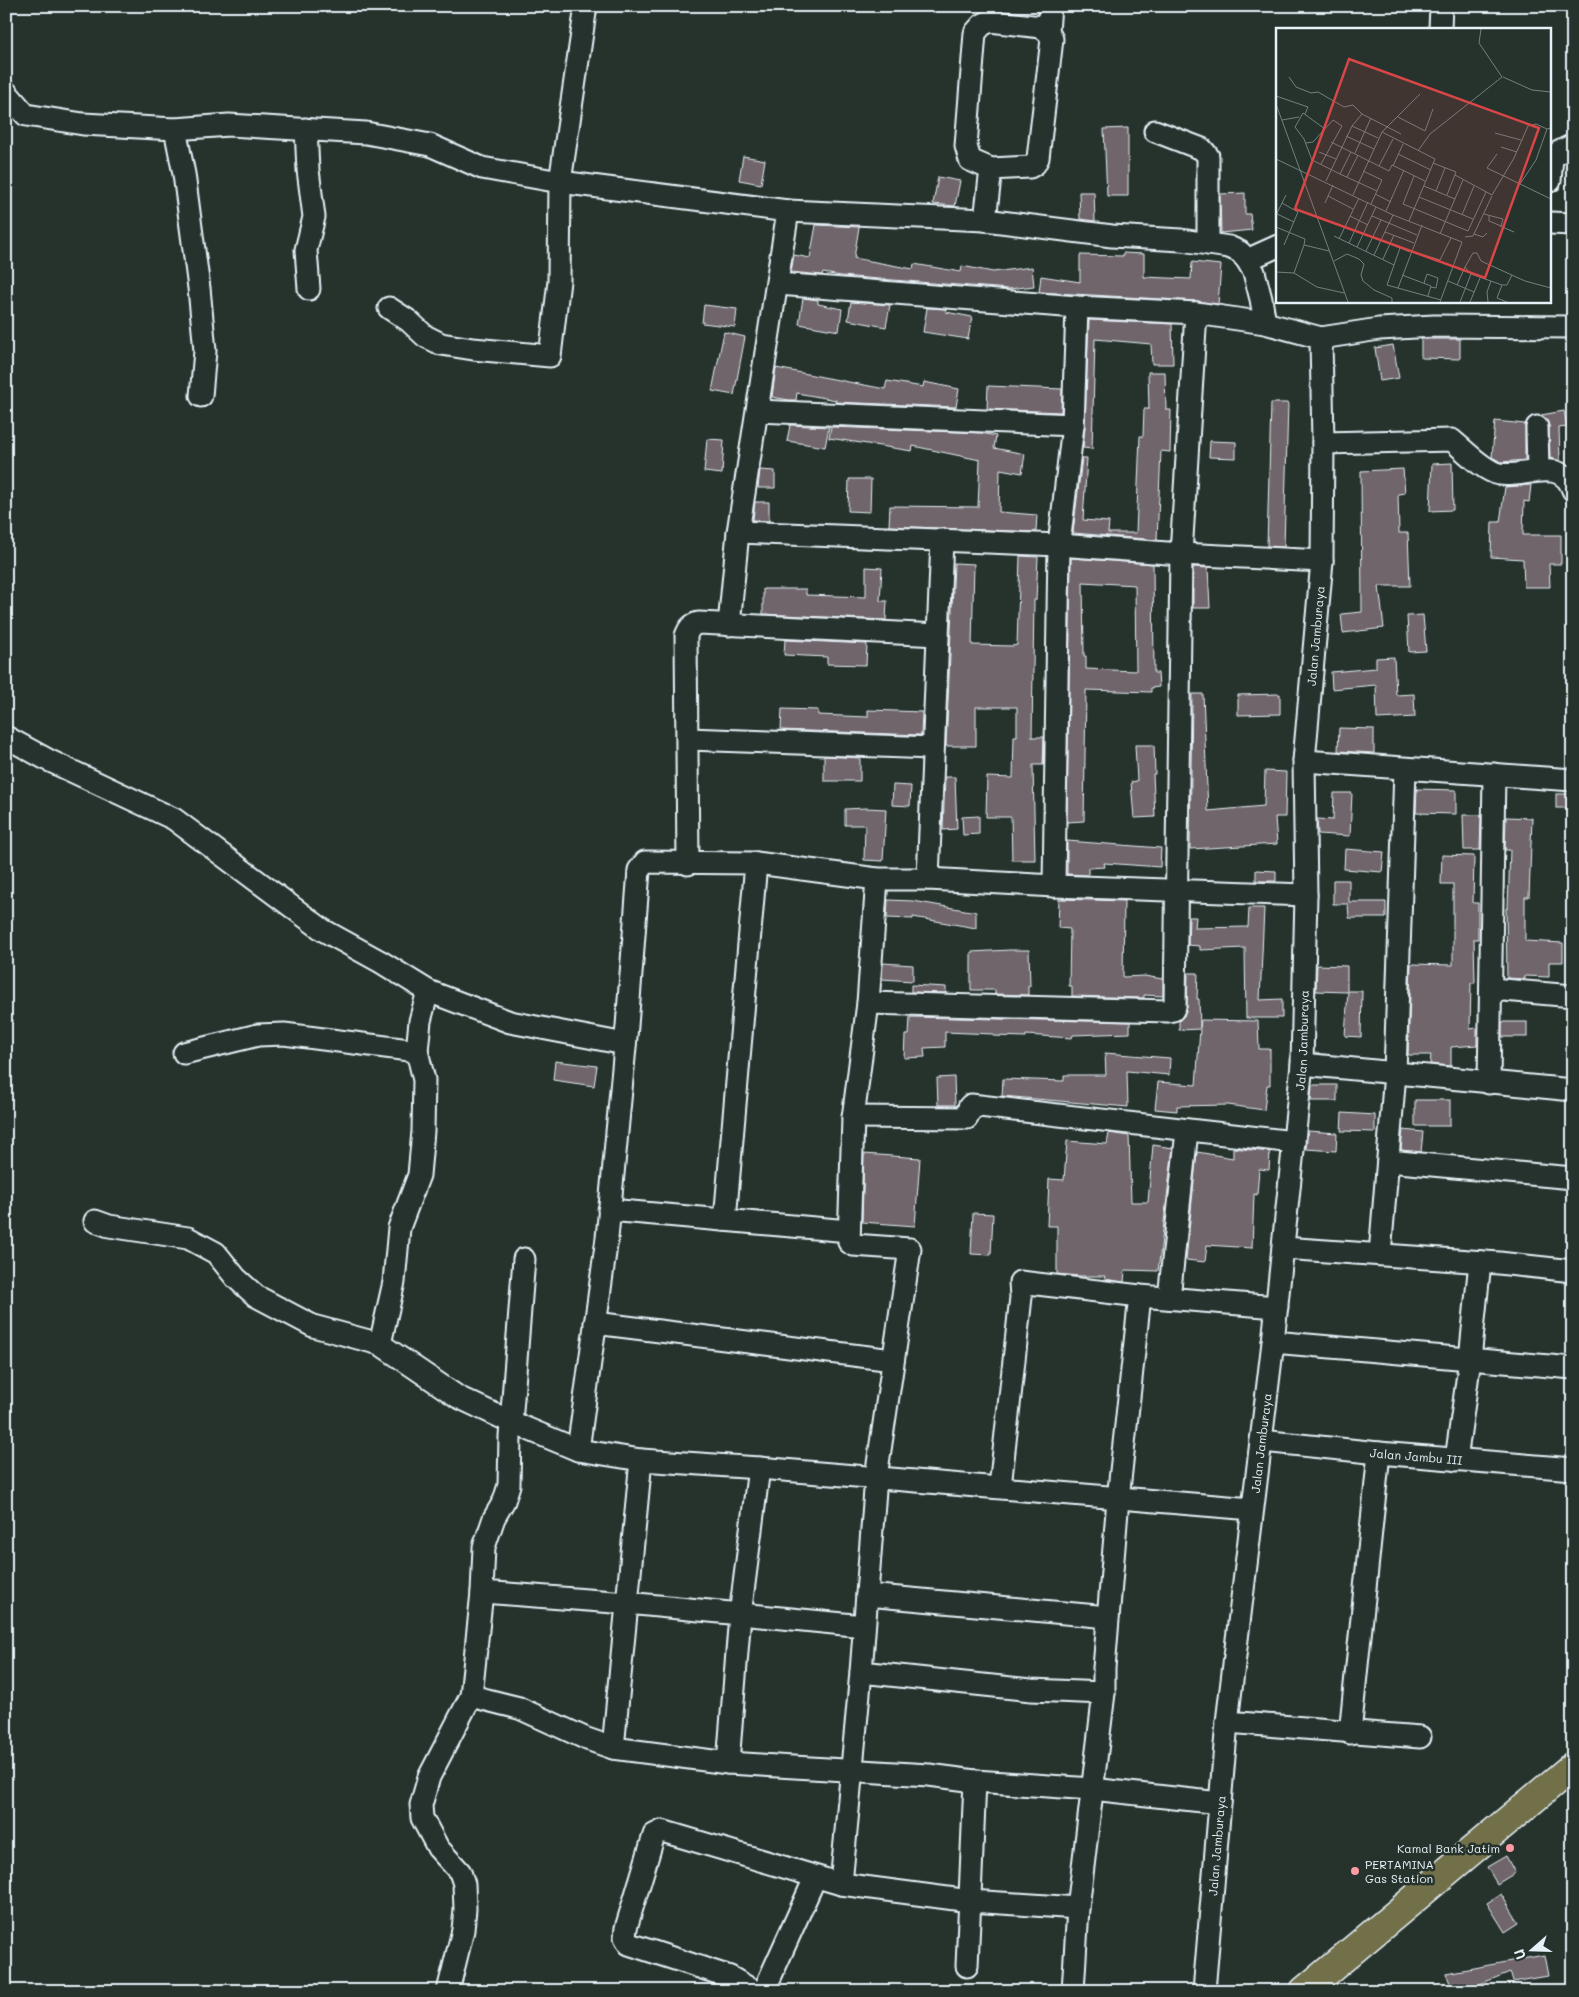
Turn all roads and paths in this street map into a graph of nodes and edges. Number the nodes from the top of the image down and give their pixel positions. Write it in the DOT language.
graph roads {
  1 [pos="586,6"];
  2 [pos="1050,6"];
  3 [pos="1441,6"];
  4 [pos="1440,28"];
  5 [pos="1048,32"];
  6 [pos="6,92"];
  7 [pos="175,129"];
  8 [pos="306,129"];
  9 [pos="1155,131"];
  10 [pos="1573,145"];
  11 [pos="1552,158"];
  12 [pos="991,169"];
  13 [pos="560,182"];
  14 [pos="788,211"];
  15 [pos="985,220"];
  16 [pos="1552,223"];
  17 [pos="1573,224"];
  18 [pos="1208,244"];
  19 [pos="1276,247"];
  20 [pos="1247,260"];
  21 [pos="778,284"];
  22 [pos="309,289"];
  23 [pos="1077,307"];
  24 [pos="389,308"];
  25 [pos="1196,313"];
  26 [pos="1265,323"];
  27 [pos="1573,326"];
  28 [pos="1321,338"];
  29 [pos="201,396"];
  30 [pos="758,411"];
  31 [pos="1072,425"];
  32 [pos="1537,427"];
  33 [pos="1323,449"];
  34 [pos="1538,470"];
  35 [pos="1572,488"];
  36 [pos="738,532"];
  37 [pos="942,540"];
  38 [pos="1059,545"];
  39 [pos="1181,554"];
  40 [pos="1322,561"];
  41 [pos="728,624"];
  42 [pos="938,635"];
  43 [pos="6,737"];
  44 [pos="688,739"];
  45 [pos="934,748"];
  46 [pos="1304,761"];
  47 [pos="1406,769"];
  48 [pos="1494,774"];
  49 [pos="1573,780"];
  50 [pos="756,863"];
  51 [pos="688,864"];
  52 [pos="928,878"];
  53 [pos="877,879"];
  54 [pos="1054,886"];
  55 [pos="1177,889"];
  56 [pos="1306,895"];
  57 [pos="1492,988"];
  58 [pos="428,991"];
  59 [pos="1573,996"];
  60 [pos="868,1003"];
  61 [pos="625,1044"];
  62 [pos="417,1051"];
  63 [pos="184,1053"];
  64 [pos="1302,1064"];
  65 [pos="1395,1073"];
  66 [pos="1489,1083"];
  67 [pos="1573,1090"];
  68 [pos="853,1117"];
  69 [pos="1188,1130"];
  70 [pos="1294,1142"];
  71 [pos="1388,1161"];
  72 [pos="1573,1178"];
  73 [pos="609,1210"];
  74 [pos="725,1220"];
  75 [pos="95,1221"];
  76 [pos="849,1231"];
  77 [pos="1283,1248"];
  78 [pos="1380,1254"];
  79 [pos="524,1259"];
  80 [pos="1480,1262"];
  81 [pos="1573,1271"];
  82 [pos="1140,1296"];
  83 [pos="1169,1298"];
  84 [pos="1277,1307"];
  85 [pos="595,1323"];
  86 [pos="1273,1342"];
  87 [pos="380,1344"];
  88 [pos="1470,1359"];
  89 [pos="893,1360"];
  90 [pos="1573,1368"];
  91 [pos="511,1422"];
  92 [pos="1262,1441"];
  93 [pos="578,1450"];
  94 [pos="1379,1453"];
  95 [pos="641,1460"];
  96 [pos="1456,1460"];
  97 [pos="759,1468"];
  98 [pos="1573,1469"];
  99 [pos="876,1477"];
  100 [pos="1000,1488"];
  101 [pos="1118,1499"];
  102 [pos="1252,1509"];
  103 [pos="482,1592"];
  104 [pos="867,1595"];
  105 [pos="626,1603"];
  106 [pos="740,1615"];
  107 [pos="1108,1617"];
  108 [pos="864,1626"];
  109 [pos="861,1672"];
  110 [pos="1104,1693"];
  111 [pos="471,1696"];
  112 [pos="1228,1722"];
  113 [pos="1350,1733"];
  114 [pos="1420,1737"];
  115 [pos="613,1748"];
  116 [pos="728,1763"];
  117 [pos="1573,1766"];
  118 [pos="852,1770"];
  119 [pos="975,1781"];
  120 [pos="1092,1789"];
  121 [pos="1220,1803"];
  122 [pos="815,1878"];
  123 [pos="841,1884"];
  124 [pos="970,1901"];
  125 [pos="1078,1908"];
  126 [pos="967,1966"];
  127 [pos="735,1986"];
  128 [pos="448,1991"];
  129 [pos="754,1991"];
  130 [pos="764,1991"];
  131 [pos="1073,1991"];
  132 [pos="1204,1991"];
  133 [pos="1304,1991"];
  1 -- 13 [label="street"];
  2 -- 5 [label="street"];
  3 -- 4 [label="street"];
  5 -- 12 [label="street"];
  5 -- 12 [label="street"];
  6 -- 7 [label="street"];
  7 -- 8 [label="street"];
  7 -- 29 [label="street"];
  8 -- 13 [label="street"];
  8 -- 22 [label="street"];
  9 -- 18 [label="street"];
  10 -- 11 [label="street"];
  12 -- 15 [label="street"];
  13 -- 14 [label="street"];
  13 -- 24 [label="street"];
  14 -- 15 [label="street"];
  14 -- 21 [label="street"];
  15 -- 18 [label="street"];
  16 -- 17 [label="street"];
  18 -- 20 [label="street"];
  19 -- 20 [label="street"];
  20 -- 26 [label="street"];
  21 -- 23 [label="street"];
  21 -- 30 [label="street"];
  23 -- 25 [label="street"];
  23 -- 31 [label="street"];
  25 -- 26 [label="street"];
  25 -- 39 [label="street"];
  26 -- 28 [label="street"];
  27 -- 28 [label="street"];
  28 -- 33 [label="street, Jalan Jamburaya"];
  30 -- 31 [label="street"];
  30 -- 36 [label="street"];
  31 -- 38 [label="street"];
  32 -- 34 [label="street"];
  33 -- 34 [label="street"];
  33 -- 40 [label="street, Jalan Jamburaya"];
  34 -- 35 [label="street"];
  36 -- 37 [label="street"];
  36 -- 41 [label="street"];
  37 -- 38 [label="street"];
  37 -- 42 [label="street"];
  38 -- 39 [label="street"];
  38 -- 54 [label="street"];
  39 -- 40 [label="street"];
  39 -- 55 [label="street"];
  40 -- 46 [label="street, Jalan Jamburaya"];
  41 -- 42 [label="street"];
  41 -- 44 [label="street"];
  42 -- 45 [label="street"];
  43 -- 58 [label="street"];
  44 -- 45 [label="street"];
  44 -- 51 [label="street"];
  45 -- 52 [label="street"];
  46 -- 47 [label="street"];
  46 -- 56 [label="street, Jalan Jamburaya"];
  47 -- 48 [label="street"];
  47 -- 65 [label="street"];
  48 -- 49 [label="street"];
  48 -- 57 [label="street"];
  50 -- 51 [label="street"];
  50 -- 53 [label="street"];
  50 -- 74 [label="street"];
  51 -- 61 [label="street"];
  52 -- 53 [label="street"];
  52 -- 54 [label="street"];
  53 -- 60 [label="street"];
  54 -- 55 [label="street"];
  55 -- 56 [label="street"];
  55 -- 60 [label="street"];
  56 -- 64 [label="street, Jalan Jamburaya"];
  57 -- 59 [label="street"];
  57 -- 66 [label="street"];
  58 -- 61 [label="street"];
  58 -- 62 [label="street"];
  60 -- 68 [label="street"];
  61 -- 73 [label="street"];
  62 -- 63 [label="street"];
  62 -- 87 [label="street"];
  64 -- 65 [label="street"];
  64 -- 70 [label="street, Jalan Jamburaya"];
  65 -- 66 [label="street"];
  65 -- 71 [label="street"];
  66 -- 67 [label="street"];
  68 -- 69 [label="street"];
  68 -- 76 [label="street"];
  69 -- 70 [label="street"];
  69 -- 83 [label="street"];
  70 -- 77 [label="street, Jalan Jamburaya"];
  71 -- 72 [label="street"];
  71 -- 78 [label="street"];
  73 -- 74 [label="street"];
  73 -- 85 [label="street"];
  74 -- 76 [label="street"];
  75 -- 87 [label="street"];
  76 -- 89 [label="street"];
  77 -- 78 [label="street"];
  77 -- 84 [label="street, Jalan Jamburaya"];
  78 -- 80 [label="street"];
  79 -- 91 [label="street"];
  80 -- 81 [label="street"];
  80 -- 88 [label="street"];
  82 -- 83 [label="street"];
  82 -- 100 [label="street"];
  82 -- 101 [label="street"];
  83 -- 84 [label="street"];
  84 -- 86 [label="street, Jalan Jamburaya"];
  85 -- 89 [label="street"];
  85 -- 93 [label="street"];
  86 -- 88 [label="street"];
  86 -- 92 [label="street, Jalan Jamburaya"];
  87 -- 91 [label="street"];
  88 -- 90 [label="street"];
  88 -- 96 [label="street"];
  89 -- 99 [label="street"];
  91 -- 93 [label="street"];
  91 -- 103 [label="street"];
  92 -- 94 [label="street, Jalan Jambu III"];
  92 -- 102 [label="street, Jalan Jamburaya"];
  93 -- 95 [label="street"];
  94 -- 96 [label="street, Jalan Jambu III"];
  94 -- 113 [label="street"];
  95 -- 97 [label="street"];
  95 -- 105 [label="street"];
  96 -- 98 [label="street, Jalan Jambu III"];
  97 -- 99 [label="street"];
  97 -- 106 [label="street"];
  99 -- 100 [label="street"];
  99 -- 104 [label="street"];
  100 -- 101 [label="street"];
  101 -- 102 [label="street"];
  101 -- 107 [label="street"];
  102 -- 112 [label="street, Jalan Jamburaya"];
  103 -- 105 [label="street"];
  103 -- 111 [label="street"];
  104 -- 107 [label="street"];
  104 -- 108 [label="street"];
  105 -- 106 [label="street"];
  105 -- 115 [label="street"];
  106 -- 108 [label="street"];
  106 -- 116 [label="street"];
  107 -- 110 [label="street"];
  108 -- 109 [label="street"];
  109 -- 110 [label="street"];
  109 -- 118 [label="street"];
  110 -- 120 [label="street"];
  111 -- 115 [label="street"];
  111 -- 128 [label="street"];
  112 -- 113 [label="street"];
  112 -- 121 [label="street, Jalan Jamburaya"];
  113 -- 114 [label="street"];
  115 -- 116 [label="street"];
  116 -- 118 [label="street"];
  117 -- 133 [label="highway"];
  118 -- 119 [label="street"];
  118 -- 123 [label="street"];
  119 -- 120 [label="street"];
  119 -- 124 [label="street"];
  120 -- 121 [label="street"];
  120 -- 125 [label="street"];
  121 -- 132 [label="street, Jalan Jamburaya"];
  122 -- 123 [label="street"];
  122 -- 127 [label="street"];
  122 -- 130 [label="street"];
  123 -- 124 [label="street"];
  124 -- 125 [label="street"];
  124 -- 126 [label="street"];
  125 -- 131 [label="street"];
  127 -- 129 [label="street"];
}
